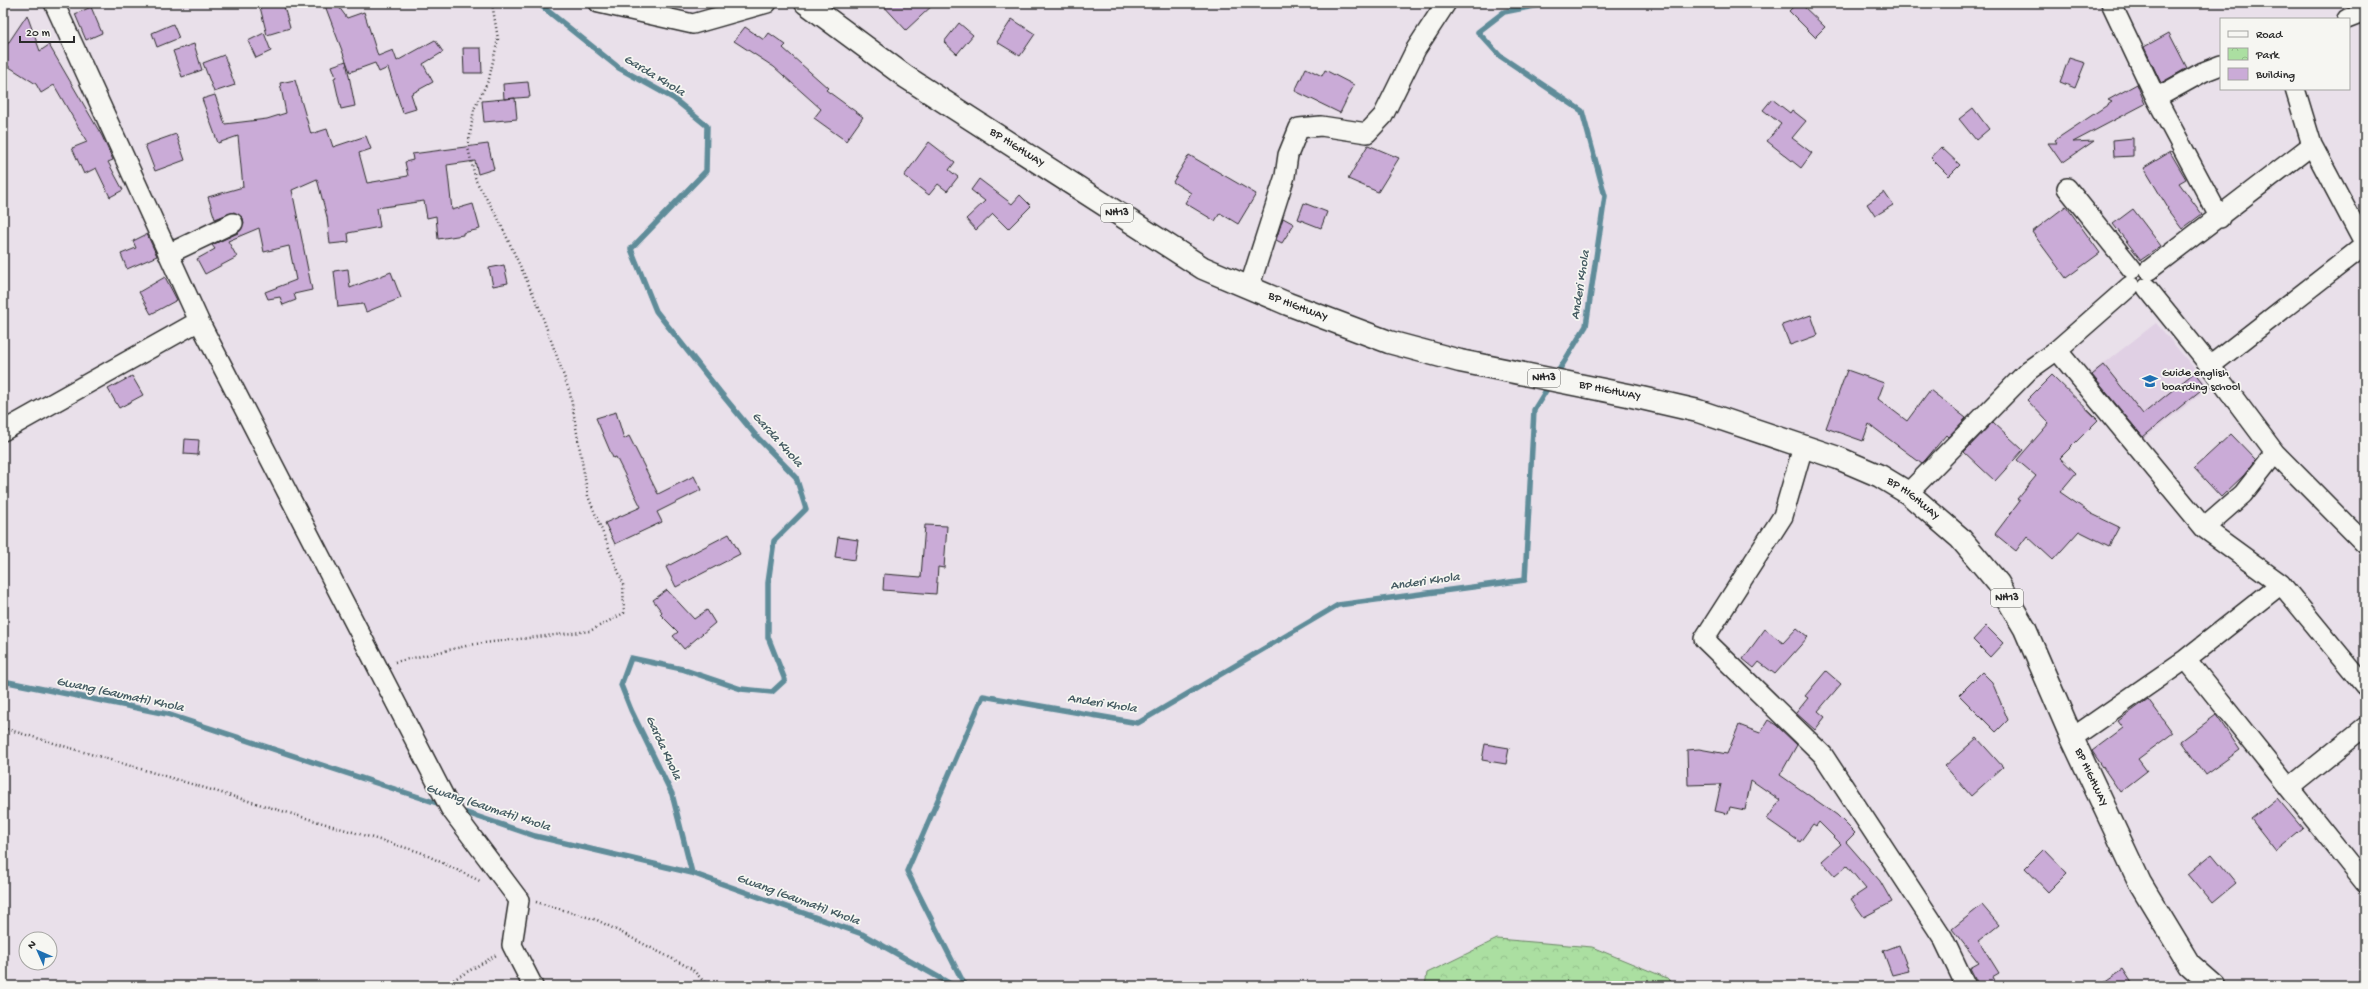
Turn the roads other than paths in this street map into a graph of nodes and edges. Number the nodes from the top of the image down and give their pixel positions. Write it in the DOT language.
graph roads {
  1 [pos="54,3"];
  2 [pos="599,3"];
  3 [pos="767,3"];
  4 [pos="806,3"];
  5 [pos="1446,3"];
  6 [pos="2111,3"];
  7 [pos="2365,12"];
  8 [pos="2350,18"];
  9 [pos="2220,65"];
  10 [pos="2294,90"];
  11 [pos="2156,98"];
  12 [pos="2312,145"];
  13 [pos="2067,188"];
  14 [pos="2220,218"];
  15 [pos="233,222"];
  16 [pos="2365,245"];
  17 [pos="168,254"];
  18 [pos="2139,278"];
  19 [pos="1249,288"];
  20 [pos="199,321"];
  21 [pos="2057,350"];
  22 [pos="2210,366"];
  23 [pos="3,431"];
  24 [pos="1803,447"];
  25 [pos="2275,453"];
  26 [pos="1908,493"];
  27 [pos="2204,528"];
  28 [pos="2365,544"];
  29 [pos="2281,584"];
  30 [pos="2186,659"];
  31 [pos="2365,686"];
  32 [pos="2365,727"];
  33 [pos="2072,738"];
  34 [pos="2289,788"];
  35 [pos="2365,883"];
  36 [pos="533,986"];
  37 [pos="1966,986"];
  38 [pos="2214,986"];
  1 -- 17 [label="street"];
  2 -- 3 [label="street"];
  4 -- 19 [label="highway, BP HIGHWAY / NH13"];
  5 -- 19 [label="street"];
  6 -- 11 [label="street"];
  7 -- 8 [label="street"];
  9 -- 11 [label="street"];
  10 -- 12 [label="street"];
  11 -- 14 [label="street"];
  12 -- 14 [label="street"];
  12 -- 16 [label="street"];
  13 -- 18 [label="street"];
  14 -- 18 [label="street"];
  15 -- 17 [label="street"];
  16 -- 22 [label="street"];
  17 -- 20 [label="street"];
  18 -- 21 [label="street"];
  18 -- 22 [label="street"];
  19 -- 24 [label="highway, BP HIGHWAY / NH13"];
  20 -- 23 [label="street"];
  20 -- 36 [label="street"];
  21 -- 26 [label="street"];
  21 -- 27 [label="street"];
  22 -- 25 [label="street"];
  24 -- 26 [label="highway, BP HIGHWAY / NH13"];
  24 -- 37 [label="street"];
  25 -- 27 [label="street"];
  25 -- 28 [label="street"];
  26 -- 33 [label="highway, BP HIGHWAY / NH13"];
  27 -- 29 [label="street"];
  29 -- 30 [label="street"];
  29 -- 31 [label="street"];
  30 -- 33 [label="street"];
  30 -- 34 [label="street"];
  32 -- 34 [label="street"];
  33 -- 38 [label="highway, BP HIGHWAY / NH13"];
  34 -- 35 [label="street"];
}
